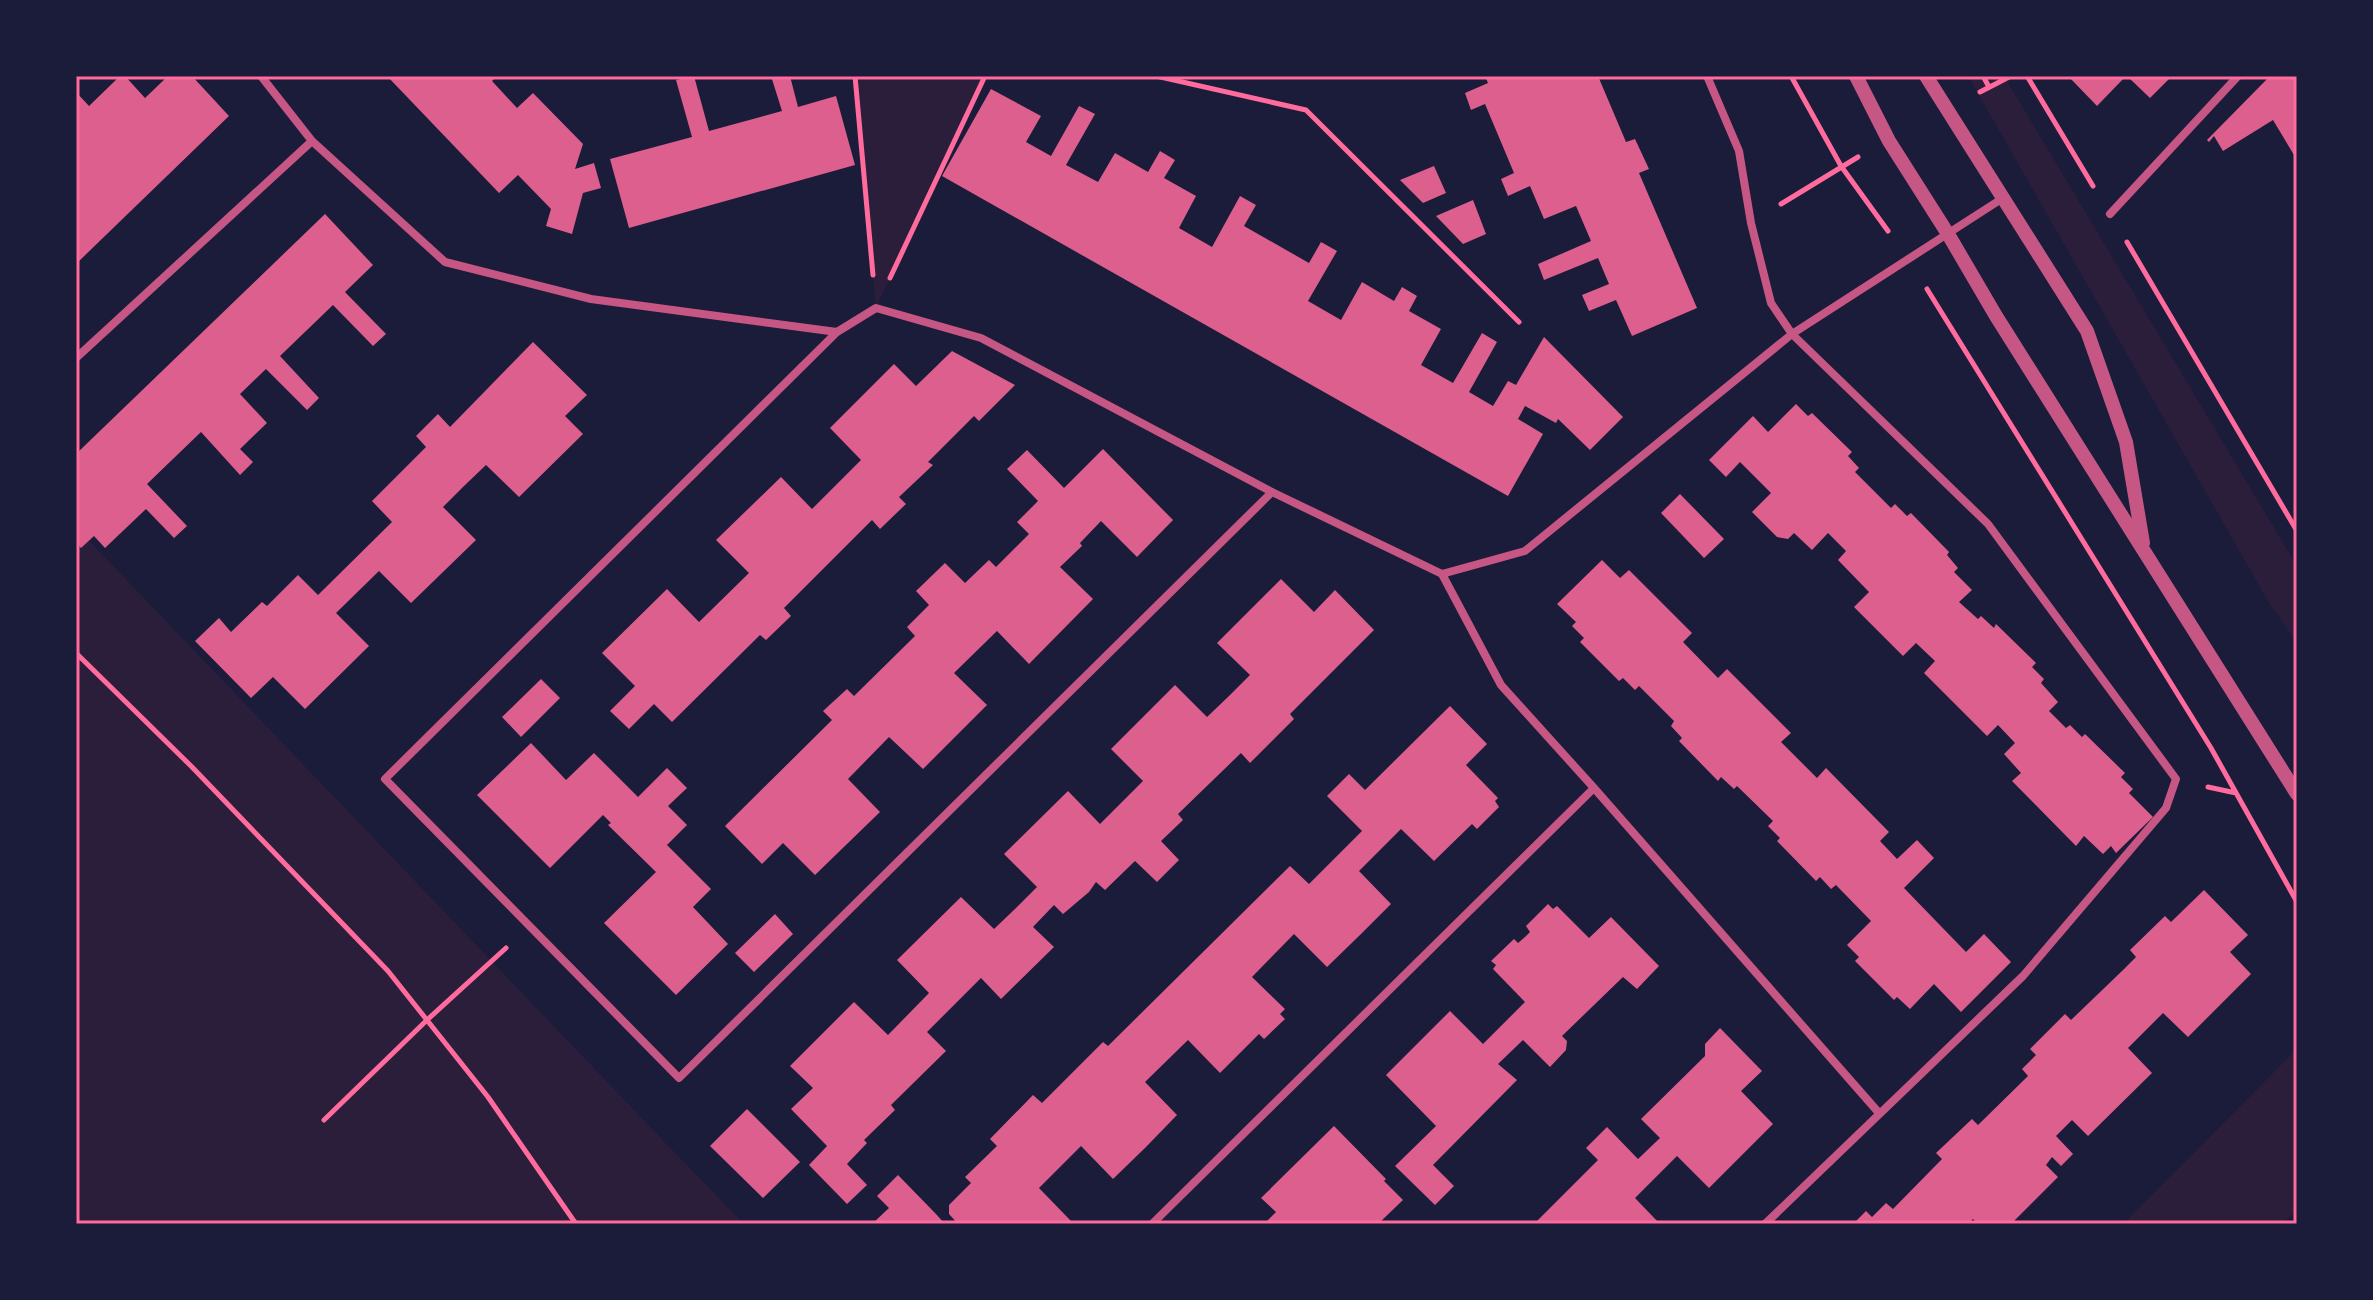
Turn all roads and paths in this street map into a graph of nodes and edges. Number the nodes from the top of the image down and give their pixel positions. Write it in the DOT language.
graph roads {
  1 [pos="261,76"];
  2 [pos="855,76"];
  3 [pos="985,76"];
  4 [pos="1156,76"];
  5 [pos="1707,76"];
  6 [pos="1791,76"];
  7 [pos="1856,76"];
  8 [pos="1926,76"];
  9 [pos="1983,76"];
  10 [pos="2011,76"];
  11 [pos="2027,76"];
  12 [pos="2238,76"];
  13 [pos="312,141"];
  14 [pos="1841,166"];
  15 [pos="2004,197"];
  16 [pos="2110,214"];
  17 [pos="1751,223"];
  18 [pos="1948,234"];
  19 [pos="1909,260"];
  20 [pos="876,308"];
  21 [pos="1519,322"];
  22 [pos="837,332"];
  23 [pos="1792,334"];
  24 [pos="76,358"];
  25 [pos="1272,492"];
  26 [pos="2297,531"];
  27 [pos="2144,551"];
  28 [pos="1442,574"];
  29 [pos="76,653"];
  30 [pos="1594,788"];
  31 [pos="2297,794"];
  32 [pos="2297,902"];
  33 [pos="531,926"];
  34 [pos="427,1020"];
  35 [pos="1879,1113"];
  36 [pos="324,1120"];
  37 [pos="576,1224"];
  38 [pos="1152,1224"];
  39 [pos="1765,1224"];
  1 -- 13 [label="street"];
  2 -- 20 [label="path"];
  3 -- 20 [label="path"];
  4 -- 21 [label="path"];
  5 -- 17 [label="street"];
  6 -- 14 [label="path"];
  7 -- 18 [label="street"];
  8 -- 15 [label="street"];
  9 -- 10 [label="path"];
  11 -- 16 [label="path"];
  12 -- 16 [label="street"];
  13 -- 22 [label="street"];
  13 -- 24 [label="street"];
  14 -- 17 [label="path"];
  14 -- 19 [label="path"];
  15 -- 18 [label="street"];
  15 -- 27 [label="street"];
  16 -- 26 [label="path"];
  17 -- 23 [label="street"];
  18 -- 19 [label="street"];
  18 -- 27 [label="street"];
  19 -- 23 [label="street"];
  19 -- 32 [label="path"];
  20 -- 22 [label="street"];
  20 -- 25 [label="street"];
  22 -- 33 [label="street"];
  23 -- 28 [label="street"];
  23 -- 35 [label="street"];
  25 -- 28 [label="street"];
  25 -- 33 [label="street"];
  27 -- 31 [label="street"];
  28 -- 30 [label="street"];
  29 -- 34 [label="path"];
  30 -- 35 [label="street"];
  30 -- 38 [label="street"];
  33 -- 34 [label="path"];
  34 -- 36 [label="path"];
  34 -- 37 [label="path"];
  35 -- 39 [label="street"];
}
